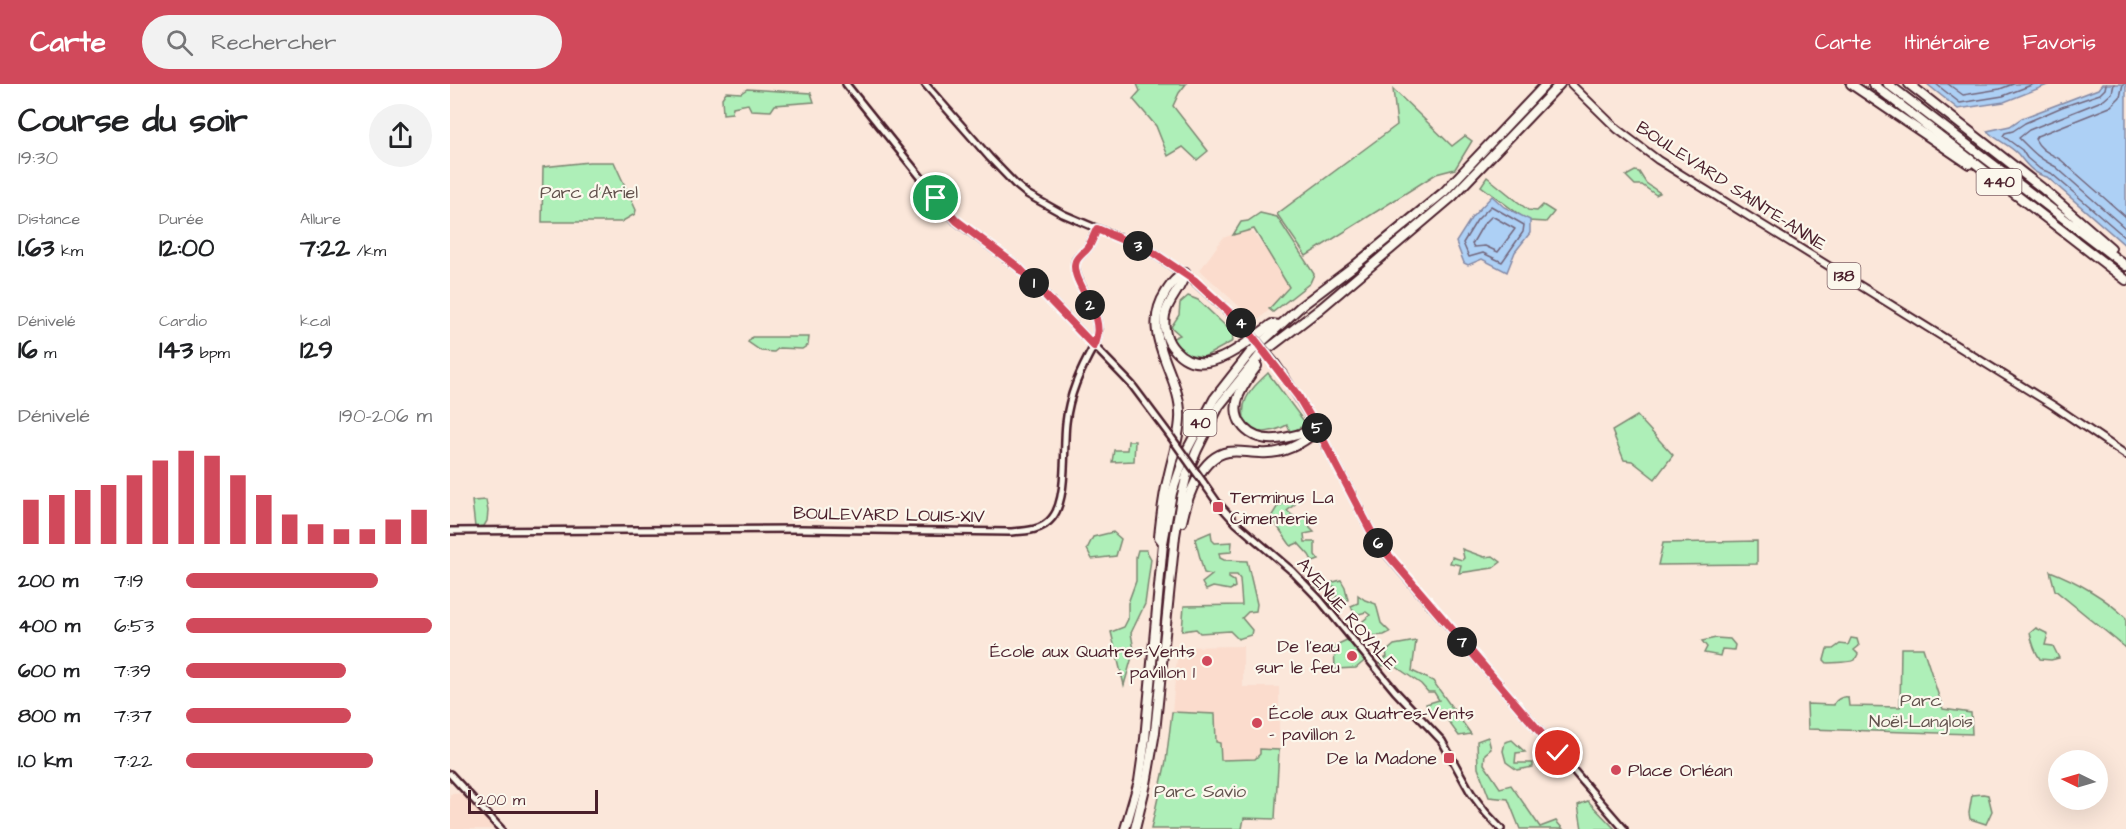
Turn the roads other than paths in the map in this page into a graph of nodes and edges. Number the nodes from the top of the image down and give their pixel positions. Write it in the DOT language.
graph roads {
  1 [pos="846,84"];
  2 [pos="925,84"];
  3 [pos="1546,84"];
  4 [pos="1560,84"];
  5 [pos="1571,84"];
  6 [pos="1851,84"];
  7 [pos="1873,84"];
  8 [pos="1888,84"];
  9 [pos="1909,84"];
  10 [pos="2032,207"];
  11 [pos="1097,229"];
  12 [pos="2126,263"];
  13 [pos="1185,273"];
  14 [pos="2126,280"];
  15 [pos="1279,325"];
  16 [pos="1288,333"];
  17 [pos="1094,346"];
  18 [pos="1318,430"];
  19 [pos="2126,455"];
  20 [pos="450,531"];
  21 [pos="1175,536"];
  22 [pos="1163,543"];
  23 [pos="450,774"];
  24 [pos="501,829"];
  25 [pos="1125,829"];
  26 [pos="1135,829"];
  27 [pos="1501,829"];
  28 [pos="1624,829"];
  1 -- 17 [label="main road, AVENUE ROYALE"];
  2 -- 11 [label="main road"];
  3 -- 15 [label="highway, 40"];
  4 -- 16 [label="highway, 40"];
  5 -- 19 [label="main road, BOULEVARD SAINTE-ANNE / 138"];
  6 -- 10 [label="highway"];
  7 -- 10 [label="highway, 440"];
  8 -- 12 [label="highway, 440"];
  9 -- 12 [label="highway"];
  10 -- 14 [label="highway, 440"];
  11 -- 13 [label="main road"];
  11 -- 17 [label="main road, BOULEVARD LOUIS-XIV"];
  13 -- 15 [label="highway"];
  13 -- 18 [label="main road, bridge"];
  13 -- 22 [label="highway"];
  15 -- 22 [label="highway, 40"];
  16 -- 18 [label="highway"];
  16 -- 21 [label="highway, 40"];
  17 -- 20 [label="main road, BOULEVARD LOUIS-XIV"];
  17 -- 27 [label="main road, AVENUE ROYALE, bridge"];
  18 -- 21 [label="highway"];
  18 -- 28 [label="main road"];
  21 -- 26 [label="highway, 40"];
  22 -- 25 [label="highway, 40"];
  23 -- 24 [label="main road"];
}
